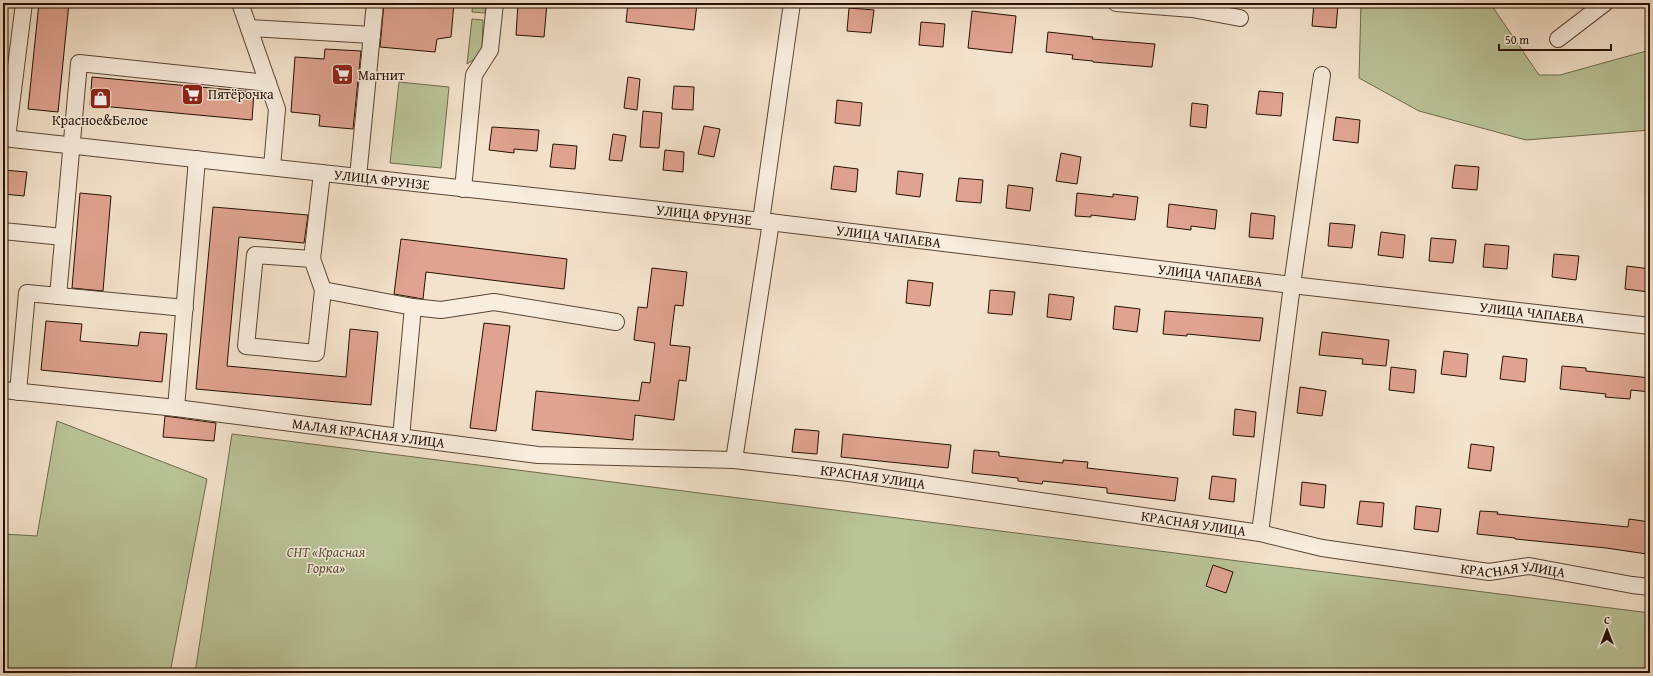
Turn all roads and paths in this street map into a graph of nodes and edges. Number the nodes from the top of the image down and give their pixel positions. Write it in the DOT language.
graph roads {
  1 [pos="24,3"];
  2 [pos="240,3"];
  3 [pos="375,3"];
  4 [pos="495,3"];
  5 [pos="792,3"];
  6 [pos="1116,3"];
  7 [pos="1605,3"];
  8 [pos="1193,6"];
  9 [pos="1240,18"];
  10 [pos="249,28"];
  11 [pos="372,35"];
  12 [pos="1558,40"];
  13 [pos="1322,75"];
  14 [pos="268,84"];
  15 [pos="5,138"];
  16 [pos="71,145"];
  17 [pos="197,159"];
  18 [pos="272,167"];
  19 [pos="322,173"];
  20 [pos="358,177"];
  21 [pos="463,189"];
  22 [pos="766,222"];
  23 [pos="3,231"];
  24 [pos="63,237"];
  25 [pos="312,259"];
  26 [pos="1292,285"];
  27 [pos="323,290"];
  28 [pos="58,296"];
  29 [pos="413,307"];
  30 [pos="185,308"];
  31 [pos="616,322"];
  32 [pos="1650,326"];
  33 [pos="10,391"];
  34 [pos="176,408"];
  35 [pos="401,437"];
  36 [pos="734,460"];
  37 [pos="1260,533"];
  38 [pos="1650,587"];
  1 -- 15 [label="street"];
  2 -- 10 [label="street"];
  3 -- 11 [label="street"];
  4 -- 21 [label="street"];
  5 -- 22 [label="street"];
  6 -- 8 [label="street"];
  7 -- 12 [label="street"];
  8 -- 9 [label="street"];
  10 -- 11 [label="street"];
  10 -- 14 [label="street"];
  11 -- 20 [label="street"];
  13 -- 26 [label="street"];
  14 -- 16 [label="street"];
  14 -- 18 [label="street"];
  15 -- 16 [label="street, УЛИЦА ФРУНЗЕ"];
  16 -- 17 [label="street, УЛИЦА ФРУНЗЕ"];
  16 -- 24 [label="street"];
  17 -- 18 [label="street, УЛИЦА ФРУНЗЕ"];
  17 -- 30 [label="street"];
  18 -- 19 [label="street, УЛИЦА ФРУНЗЕ"];
  19 -- 20 [label="street, УЛИЦА ФРУНЗЕ"];
  19 -- 25 [label="street"];
  20 -- 21 [label="street, УЛИЦА ФРУНЗЕ"];
  21 -- 22 [label="street, УЛИЦА ФРУНЗЕ"];
  22 -- 26 [label="street, УЛИЦА ЧАПАЕВА"];
  22 -- 36 [label="street"];
  23 -- 24 [label="street"];
  24 -- 28 [label="street"];
  25 -- 27 [label="street"];
  25 -- 27 [label="street"];
  26 -- 32 [label="street, УЛИЦА ЧАПАЕВА"];
  26 -- 37 [label="street"];
  27 -- 29 [label="street"];
  28 -- 30 [label="street"];
  28 -- 33 [label="street"];
  29 -- 31 [label="street"];
  29 -- 35 [label="street"];
  30 -- 34 [label="street"];
  33 -- 34 [label="street, МАЛАЯ КРАСНАЯ УЛИЦА"];
  34 -- 35 [label="street, МАЛАЯ КРАСНАЯ УЛИЦА"];
  35 -- 36 [label="street, МАЛАЯ КРАСНАЯ УЛИЦА"];
  36 -- 37 [label="street, КРАСНАЯ УЛИЦА"];
  37 -- 38 [label="street, КРАСНАЯ УЛИЦА"];
}
